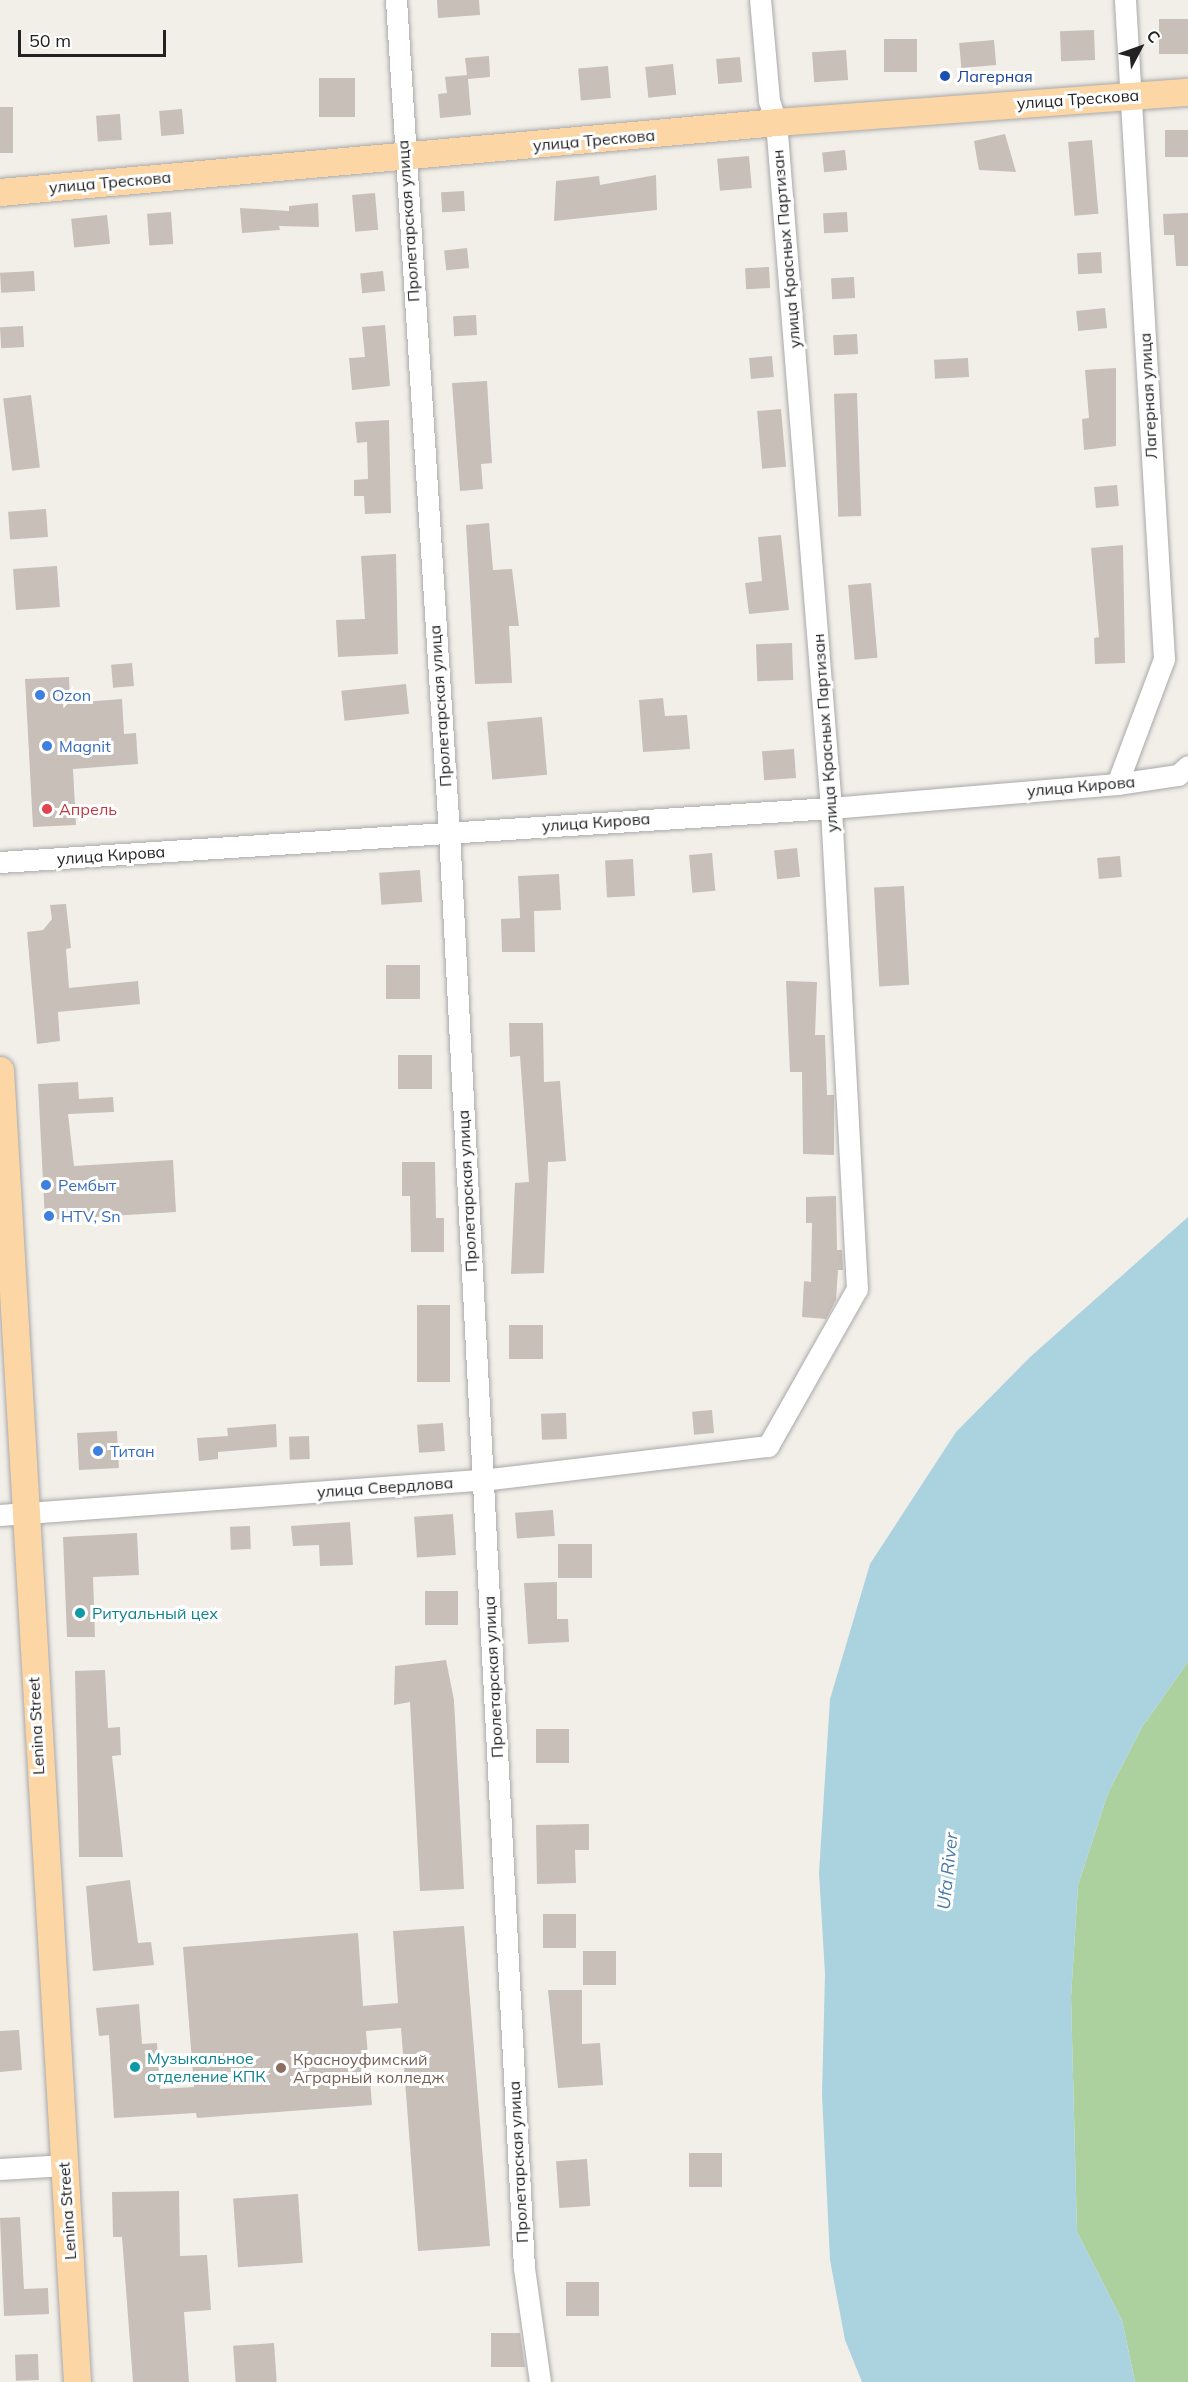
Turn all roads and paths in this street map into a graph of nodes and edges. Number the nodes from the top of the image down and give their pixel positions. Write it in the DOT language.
graph roads {
  1 [pos="396,0"];
  2 [pos="760,0"];
  3 [pos="1125,0"];
  4 [pos="1188,92"];
  5 [pos="1130,95"];
  6 [pos="776,122"];
  7 [pos="403,158"];
  8 [pos="0,192"];
  9 [pos="1188,766"];
  10 [pos="1117,784"];
  11 [pos="831,807"];
  12 [pos="449,831"];
  13 [pos="0,862"];
  14 [pos="0,1070"];
  15 [pos="768,1446"];
  16 [pos="483,1480"];
  17 [pos="12,1513"];
  18 [pos="65,2165"];
  19 [pos="0,2169"];
  20 [pos="77,2382"];
  21 [pos="540,2382"];
  1 -- 7 [label="street, Пролетарская улица"];
  2 -- 6 [label="street, улица Красных Партизан"];
  3 -- 5 [label="street, Лагерная улица"];
  4 -- 5 [label="main road, улица Трескова"];
  5 -- 6 [label="main road, улица Трескова"];
  5 -- 10 [label="street, Лагерная улица"];
  6 -- 7 [label="main road, улица Трескова"];
  6 -- 11 [label="street, улица Красных Партизан"];
  7 -- 8 [label="main road, улица Трескова"];
  7 -- 12 [label="street, Пролетарская улица"];
  9 -- 10 [label="street, улица Кирова"];
  10 -- 11 [label="street, улица Кирова"];
  11 -- 12 [label="street, улица Кирова"];
  11 -- 15 [label="street, улица Красных Партизан"];
  12 -- 13 [label="street, улица Кирова"];
  12 -- 16 [label="street, Пролетарская улица"];
  14 -- 17 [label="main road, Lenina Street"];
  15 -- 16 [label="street, улица Свердлова"];
  16 -- 17 [label="street, улица Свердлова"];
  16 -- 21 [label="street, Пролетарская улица"];
  17 -- 18 [label="main road, Lenina Street"];
  18 -- 19 [label="street"];
  18 -- 20 [label="main road, Lenina Street"];
}
